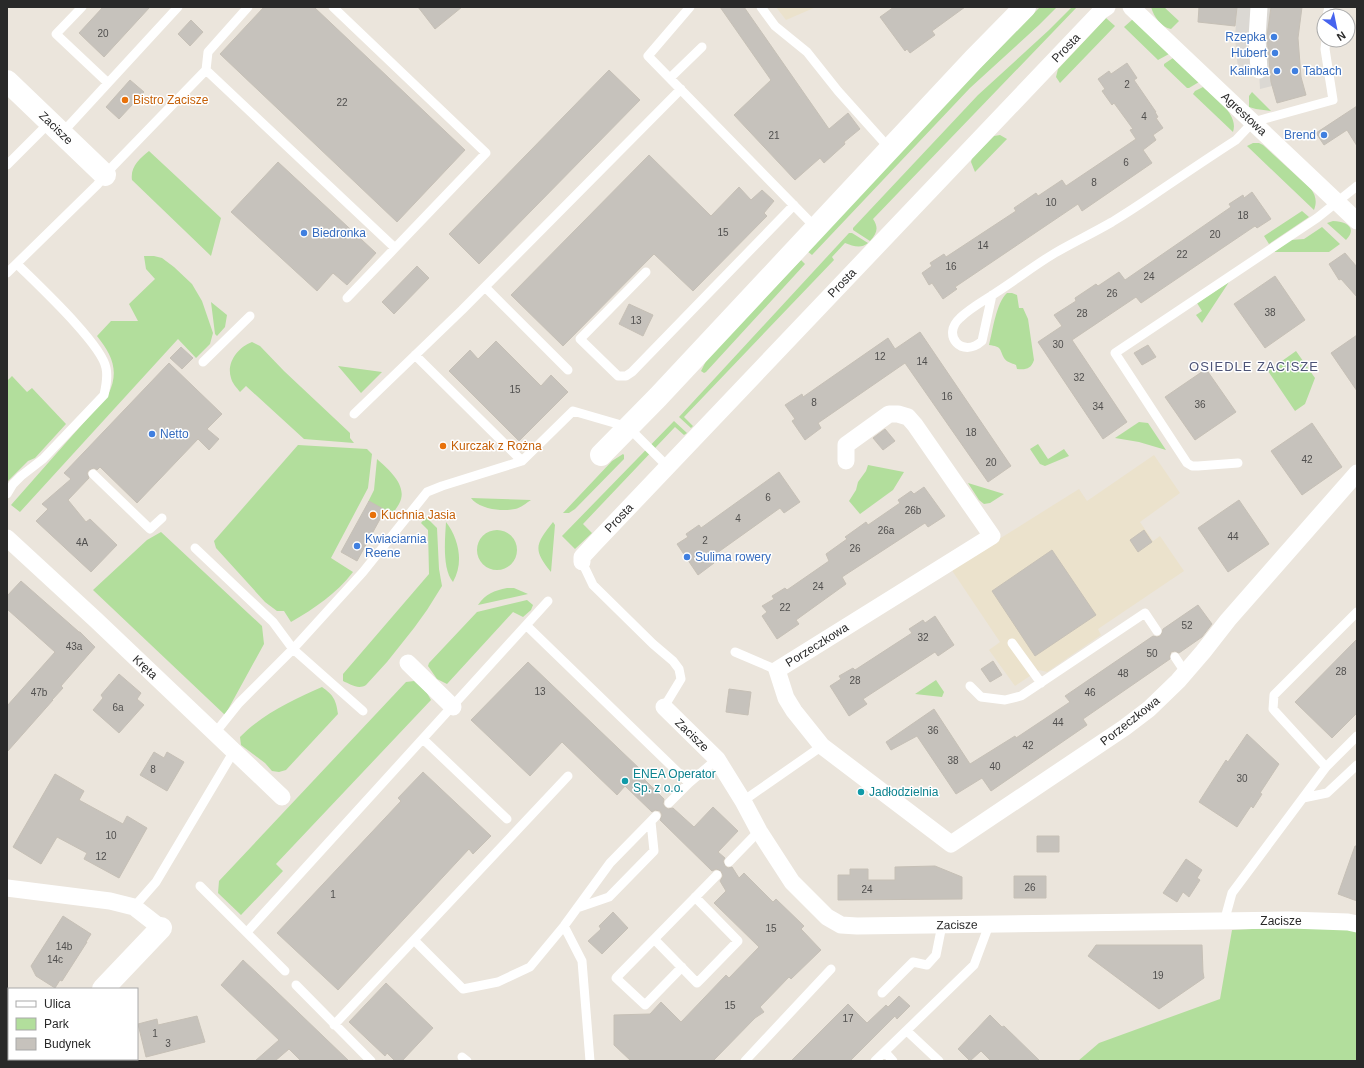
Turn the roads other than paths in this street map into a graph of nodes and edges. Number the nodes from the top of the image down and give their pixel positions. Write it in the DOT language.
graph roads {
  1 [pos="82,7"];
  2 [pos="178,7"];
  3 [pos="248,7"];
  4 [pos="333,7"];
  5 [pos="690,7"];
  6 [pos="761,7"];
  7 [pos="1025,7"];
  8 [pos="1107,7"];
  9 [pos="1131,7"];
  10 [pos="1259,7"];
  11 [pos="702,47"];
  12 [pos="1325,48"];
  13 [pos="206,70"];
  14 [pos="1258,70"];
  15 [pos="670,78"];
  16 [pos="7,81"];
  17 [pos="108,83"];
  18 [pos="681,89"];
  19 [pos="1253,122"];
  20 [pos="56,127"];
  21 [pos="890,149"];
  22 [pos="7,165"];
  23 [pos="105,175"];
  24 [pos="1357,186"];
  25 [pos="1337,202"];
  26 [pos="794,205"];
  27 [pos="1357,222"];
  28 [pos="816,228"];
  29 [pos="396,248"];
  30 [pos="17,264"];
  31 [pos="646,272"];
  32 [pos="7,273"];
  33 [pos="485,287"];
  34 [pos="992,295"];
  35 [pos="347,298"];
  36 [pos="250,316"];
  37 [pos="415,355"];
  38 [pos="203,362"];
  39 [pos="568,370"];
  40 [pos="354,414"];
  41 [pos="628,427"];
  42 [pos="601,455"];
  43 [pos="522,461"];
  44 [pos="846,461"];
  45 [pos="1238,463"];
  46 [pos="668,467"];
  47 [pos="1357,473"];
  48 [pos="93,474"];
  49 [pos="7,494"];
  50 [pos="162,518"];
  51 [pos="7,538"];
  52 [pos="196,548"];
  53 [pos="582,562"];
  54 [pos="548,601"];
  55 [pos="1357,612"];
  56 [pos="527,626"];
  57 [pos="1157,631"];
  58 [pos="1012,643"];
  59 [pos="292,649"];
  60 [pos="735,652"];
  61 [pos="1175,657"];
  62 [pos="408,662"];
  63 [pos="777,670"];
  64 [pos="1185,672"];
  65 [pos="1041,683"];
  66 [pos="970,686"];
  67 [pos="453,707"];
  68 [pos="664,707"];
  69 [pos="363,711"];
  70 [pos="215,733"];
  71 [pos="1357,736"];
  72 [pos="423,739"];
  73 [pos="822,746"];
  74 [pos="234,751"];
  75 [pos="717,759"];
  76 [pos="1357,764"];
  77 [pos="1326,767"];
  78 [pos="568,776"];
  79 [pos="689,783"];
  80 [pos="282,797"];
  81 [pos="1303,798"];
  82 [pos="743,801"];
  83 [pos="669,804"];
  84 [pos="507,819"];
  85 [pos="759,831"];
  86 [pos="729,862"];
  87 [pos="716,875"];
  88 [pos="200,886"];
  89 [pos="7,888"];
  90 [pos="695,897"];
  91 [pos="134,907"];
  92 [pos="577,908"];
  93 [pos="1224,922"];
  94 [pos="1357,924"];
  95 [pos="942,925"];
  96 [pos="988,925"];
  97 [pos="564,926"];
  98 [pos="161,928"];
  99 [pos="247,932"];
  100 [pos="414,940"];
  101 [pos="654,940"];
  102 [pos="682,967"];
  103 [pos="831,969"];
  104 [pos="285,971"];
  105 [pos="296,985"];
  106 [pos="104,988"];
  107 [pos="882,993"];
  108 [pos="334,1024"];
  109 [pos="907,1031"];
  110 [pos="885,1052"];
  111 [pos="370,1061"];
  112 [pos="590,1061"];
  113 [pos="745,1061"];
  114 [pos="875,1061"];
  115 [pos="893,1061"];
  116 [pos="939,1061"];
  1 -- 17 [label="lane"];
  2 -- 17 [label="lane"];
  3 -- 13 [label="lane"];
  4 -- 29 [label="lane"];
  5 -- 15 [label="lane"];
  6 -- 21 [label="lane"];
  7 -- 21 [label="street"];
  8 -- 46 [label="street, Prosta"];
  9 -- 19 [label="street, Agrestowa"];
  10 -- 14 [label="street"];
  11 -- 15 [label="lane"];
  12 -- 19 [label="lane"];
  13 -- 23 [label="lane"];
  13 -- 29 [label="lane"];
  15 -- 18 [label="lane"];
  16 -- 20 [label="street, Zacisze"];
  17 -- 20 [label="lane"];
  18 -- 26 [label="lane"];
  18 -- 33 [label="lane"];
  19 -- 25 [label="street, Agrestowa"];
  19 -- 34 [label="lane"];
  20 -- 22 [label="lane"];
  20 -- 23 [label="street, Zacisze"];
  21 -- 28 [label="street"];
  23 -- 30 [label="lane"];
  24 -- 25 [label="lane"];
  25 -- 27 [label="street, Agrestowa"];
  25 -- 45 [label="lane"];
  26 -- 28 [label="lane"];
  26 -- 31 [label="lane"];
  28 -- 41 [label="street"];
  29 -- 35 [label="lane"];
  30 -- 32 [label="lane"];
  30 -- 49 [label="lane"];
  33 -- 37 [label="lane"];
  33 -- 39 [label="lane"];
  34 -- 34 [label="lane"];
  36 -- 38 [label="lane"];
  37 -- 40 [label="lane"];
  37 -- 43 [label="lane"];
  41 -- 42 [label="street"];
  41 -- 43 [label="lane"];
  41 -- 46 [label="lane"];
  43 -- 59 [label="lane"];
  44 -- 63 [label="street, Porzeczkowa"];
  46 -- 53 [label="street, Prosta"];
  47 -- 64 [label="street, Porzeczkowa"];
  48 -- 50 [label="lane"];
  51 -- 70 [label="street, Kręta"];
  52 -- 59 [label="lane"];
  53 -- 68 [label="lane"];
  54 -- 56 [label="lane"];
  55 -- 77 [label="lane"];
  56 -- 67 [label="lane"];
  56 -- 79 [label="lane"];
  57 -- 65 [label="lane"];
  58 -- 65 [label="lane"];
  59 -- 69 [label="lane"];
  59 -- 70 [label="lane"];
  60 -- 63 [label="lane"];
  61 -- 64 [label="lane"];
  62 -- 67 [label="street"];
  63 -- 73 [label="street, Porzeczkowa"];
  64 -- 73 [label="street, Porzeczkowa"];
  65 -- 66 [label="lane"];
  67 -- 72 [label="lane"];
  68 -- 75 [label="street, Zacisze"];
  70 -- 74 [label="street, Kręta"];
  71 -- 77 [label="lane"];
  72 -- 84 [label="lane"];
  72 -- 99 [label="lane"];
  73 -- 82 [label="lane"];
  74 -- 80 [label="street, Kręta"];
  74 -- 91 [label="lane"];
  75 -- 79 [label="lane"];
  75 -- 82 [label="street, Zacisze"];
  76 -- 81 [label="lane"];
  77 -- 81 [label="lane"];
  78 -- 100 [label="lane"];
  79 -- 83 [label="lane"];
  81 -- 93 [label="lane"];
  82 -- 85 [label="street, Zacisze"];
  85 -- 86 [label="lane"];
  85 -- 95 [label="street, Zacisze"];
  87 -- 90 [label="lane"];
  88 -- 99 [label="lane"];
  89 -- 91 [label="street"];
  90 -- 101 [label="lane"];
  90 -- 102 [label="lane"];
  91 -- 98 [label="street"];
  92 -- 92 [label="lane"];
  92 -- 97 [label="lane"];
  93 -- 94 [label="street, Zacisze"];
  93 -- 96 [label="street, Zacisze"];
  95 -- 96 [label="street, Zacisze"];
  95 -- 107 [label="lane"];
  96 -- 109 [label="lane"];
  97 -- 100 [label="lane"];
  97 -- 112 [label="lane"];
  98 -- 106 [label="street"];
  99 -- 104 [label="lane"];
  100 -- 108 [label="lane"];
  101 -- 102 [label="lane"];
  101 -- 102 [label="lane"];
  103 -- 113 [label="lane"];
  105 -- 108 [label="lane"];
  108 -- 111 [label="lane"];
  109 -- 110 [label="lane"];
  109 -- 116 [label="lane"];
  110 -- 114 [label="lane"];
  110 -- 115 [label="lane"];
}
